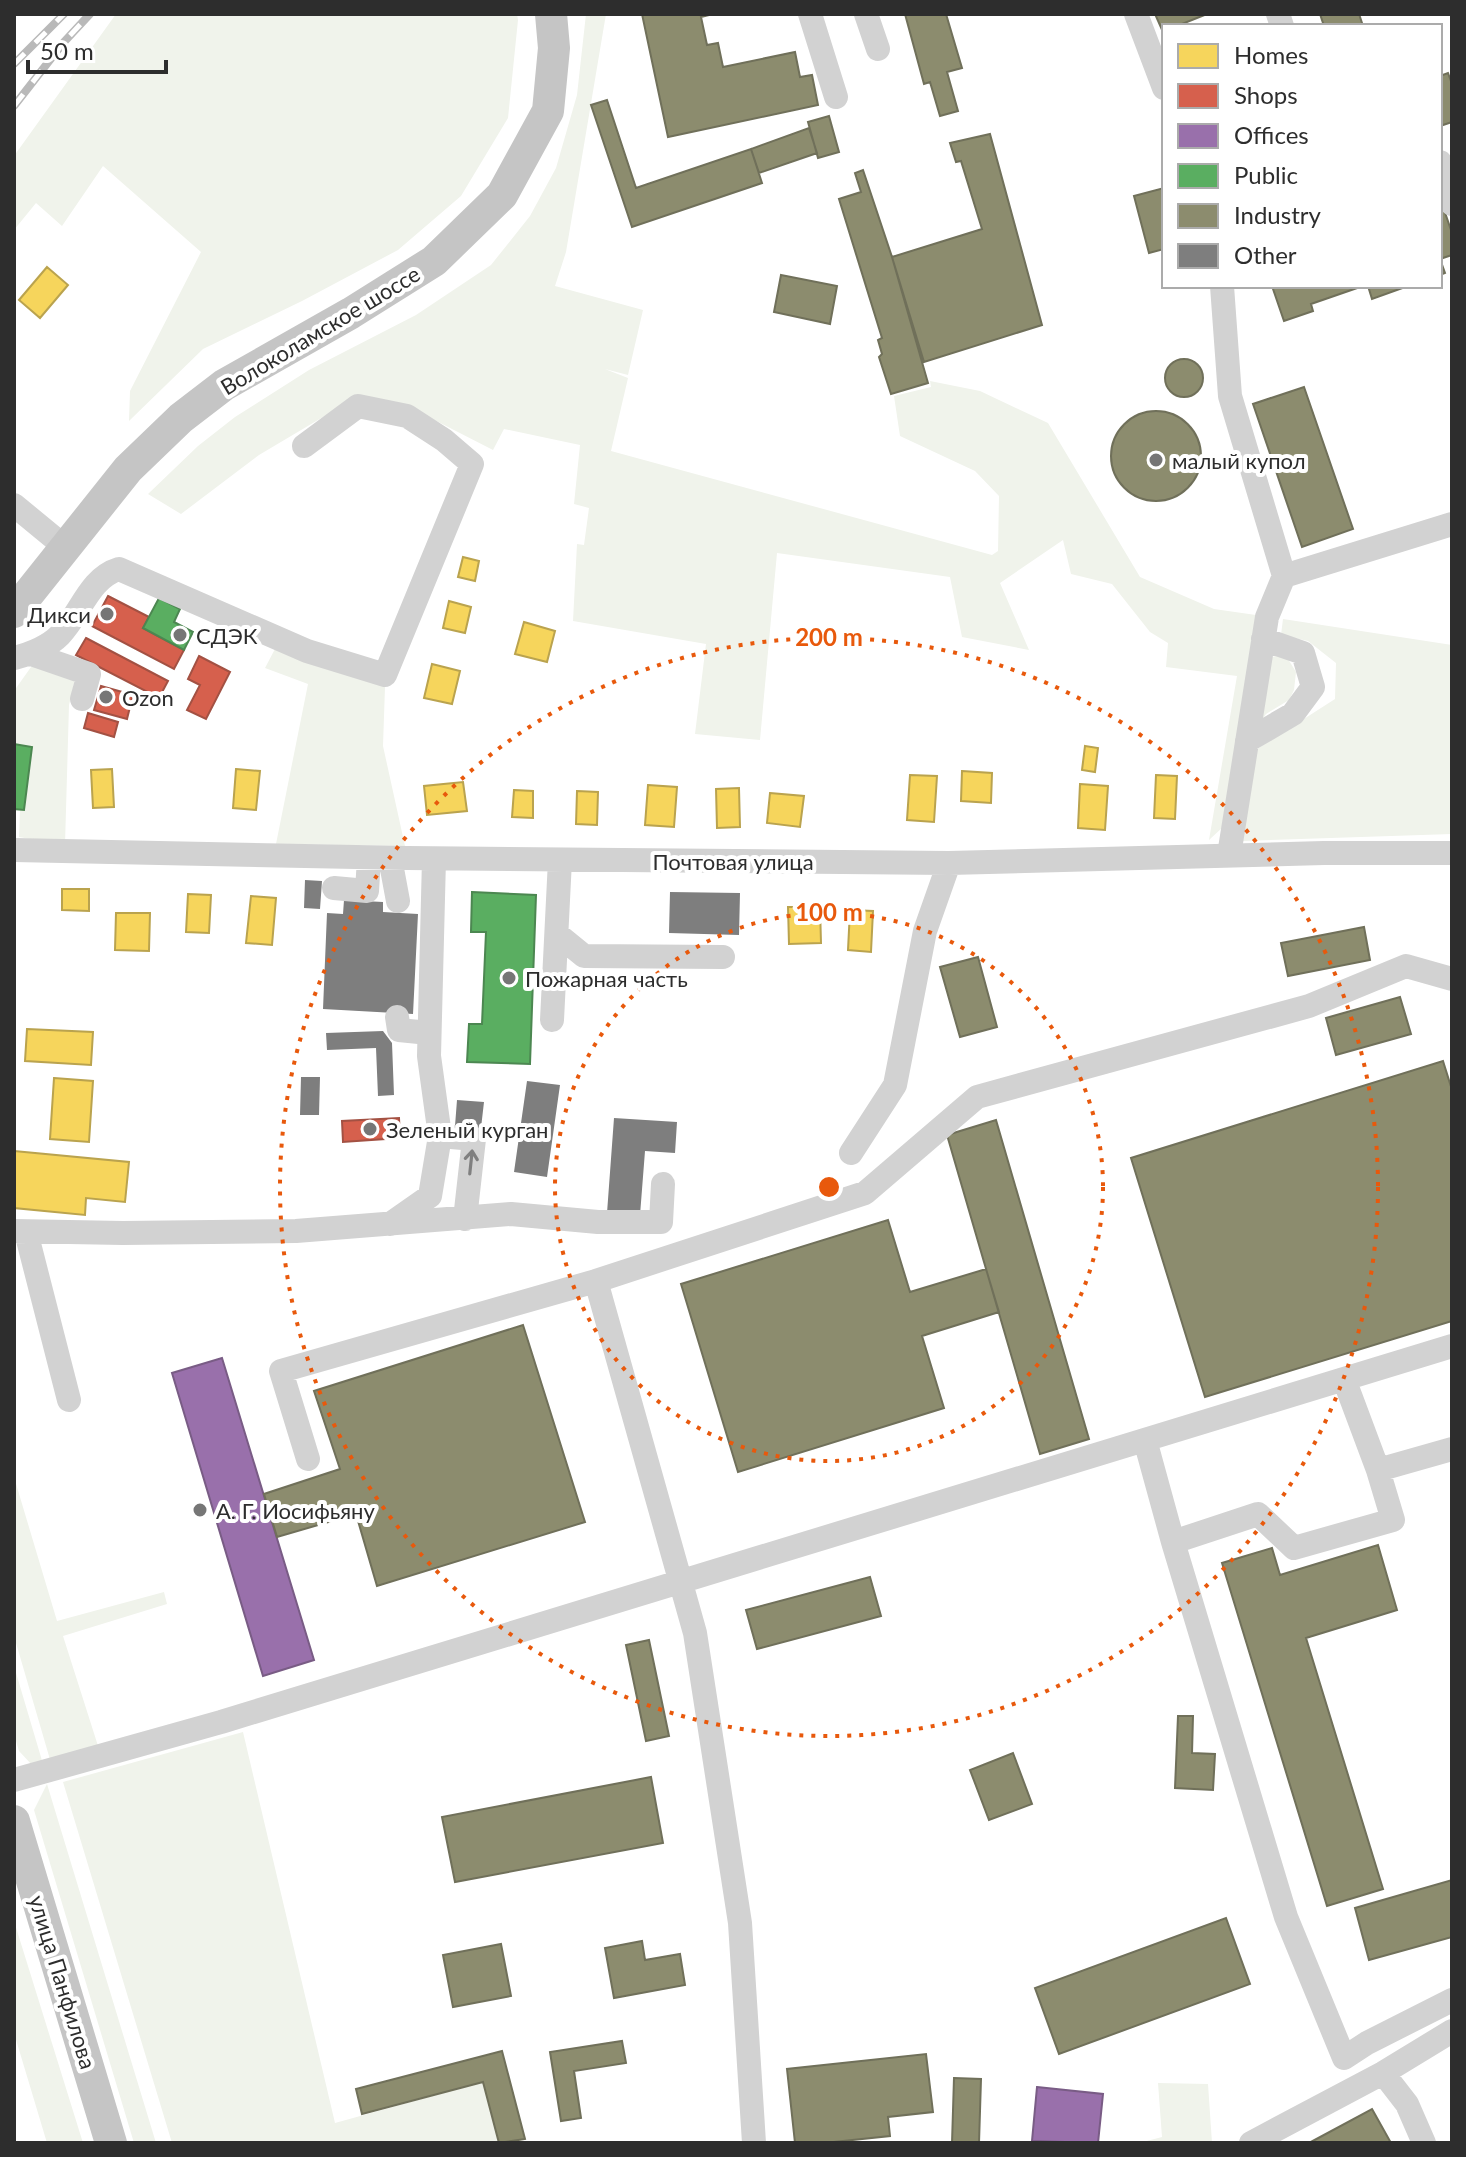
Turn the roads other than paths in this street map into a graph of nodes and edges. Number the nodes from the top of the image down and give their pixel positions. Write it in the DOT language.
graph roads {
  1 [pos="551,14"];
  2 [pos="810,14"];
  3 [pos="866,14"];
  4 [pos="1136,14"];
  5 [pos="878,49"];
  6 [pos="1162,83"];
  7 [pos="836,97"];
  8 [pos="1442,169"];
  9 [pos="1452,204"];
  10 [pos="1222,288"];
  11 [pos="304,446"];
  12 [pos="14,505"];
  13 [pos="1452,524"];
  14 [pos="65,547"];
  15 [pos="1284,576"];
  16 [pos="14,612"];
  17 [pos="1263,639"];
  18 [pos="22,656"];
  19 [pos="82,699"];
  20 [pos="1247,741"];
  21 [pos="14,850"];
  22 [pos="1452,853"];
  23 [pos="1229,855"];
  24 [pos="380,858"];
  25 [pos="434,859"];
  26 [pos="560,860"];
  27 [pos="949,863"];
  28 [pos="334,888"];
  29 [pos="398,901"];
  30 [pos="557,934"];
  31 [pos="723,957"];
  32 [pos="1452,979"];
  33 [pos="397,1017"];
  34 [pos="552,1020"];
  35 [pos="429,1033"];
  36 [pos="440,1136"];
  37 [pos="851,1153"];
  38 [pos="663,1184"];
  39 [pos="465,1219"];
  40 [pos="389,1225"];
  41 [pos="20,1232"];
  42 [pos="596,1281"];
  43 [pos="1452,1346"];
  44 [pos="1344,1379"];
  45 [pos="69,1400"];
  46 [pos="1145,1440"];
  47 [pos="1452,1449"];
  48 [pos="308,1459"];
  49 [pos="1378,1470"];
  50 [pos="1173,1542"];
  51 [pos="681,1581"];
  52 [pos="14,1780"];
  53 [pos="14,1821"];
  54 [pos="1452,2000"];
  55 [pos="1452,2031"];
  56 [pos="1383,2073"];
  57 [pos="111,2143"];
  58 [pos="754,2143"];
  59 [pos="1251,2143"];
  60 [pos="1424,2143"];
  1 -- 14 [label="main road, Волоколамское шоссе"];
  2 -- 7 [label="street"];
  3 -- 5 [label="street"];
  4 -- 6 [label="street"];
  8 -- 9 [label="street"];
  10 -- 15 [label="street"];
  11 -- 18 [label="street"];
  12 -- 14 [label="street"];
  13 -- 15 [label="street"];
  14 -- 16 [label="main road, Волоколамское шоссе"];
  15 -- 17 [label="street"];
  17 -- 20 [label="street"];
  17 -- 20 [label="street"];
  18 -- 19 [label="street"];
  20 -- 23 [label="street"];
  21 -- 24 [label="street, Почтовая улица"];
  22 -- 23 [label="street, Почтовая улица"];
  23 -- 27 [label="street, Почтовая улица"];
  24 -- 25 [label="street, Почтовая улица"];
  24 -- 28 [label="street"];
  24 -- 29 [label="street"];
  25 -- 26 [label="street, Почтовая улица"];
  25 -- 35 [label="street"];
  26 -- 27 [label="street, Почтовая улица"];
  26 -- 30 [label="street"];
  27 -- 37 [label="street"];
  30 -- 31 [label="street"];
  30 -- 34 [label="street"];
  32 -- 42 [label="street"];
  33 -- 35 [label="street"];
  35 -- 36 [label="street"];
  39 -- 36 [label="street, one-way"];
  36 -- 40 [label="street"];
  38 -- 39 [label="street"];
  39 -- 40 [label="street"];
  40 -- 41 [label="street"];
  41 -- 45 [label="street"];
  42 -- 48 [label="street"];
  42 -- 51 [label="street"];
  43 -- 44 [label="street"];
  44 -- 46 [label="street"];
  44 -- 49 [label="street"];
  46 -- 50 [label="street"];
  46 -- 51 [label="street"];
  47 -- 49 [label="street"];
  49 -- 50 [label="street"];
  50 -- 54 [label="street"];
  51 -- 52 [label="street"];
  51 -- 58 [label="street"];
  53 -- 57 [label="main road, улица Панфилова"];
  55 -- 56 [label="street"];
  56 -- 59 [label="street"];
  56 -- 60 [label="street"];
}
